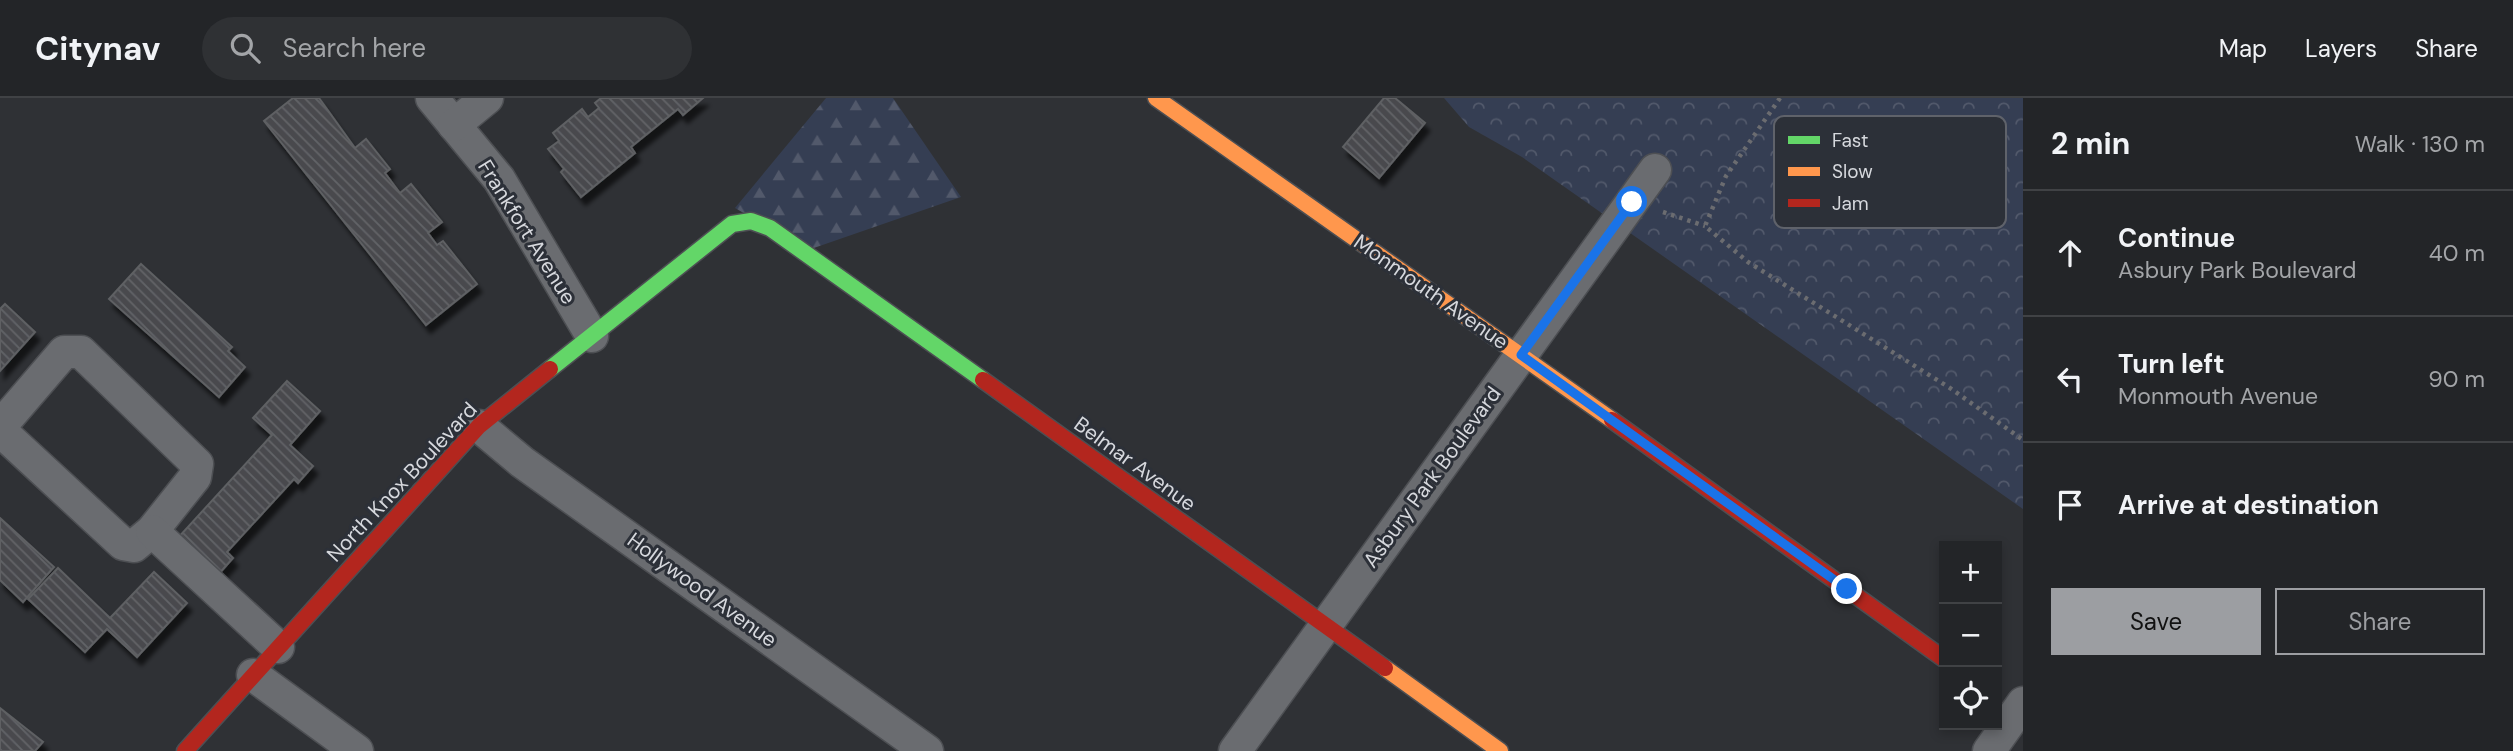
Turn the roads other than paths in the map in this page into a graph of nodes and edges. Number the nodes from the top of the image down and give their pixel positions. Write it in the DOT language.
graph roads {
  1 [pos="432,98"];
  2 [pos="487,98"];
  3 [pos="1156,98"];
  4 [pos="454,125"];
  5 [pos="1655,170"];
  6 [pos="742,220"];
  7 [pos="592,336"];
  8 [pos="1521,355"];
  9 [pos="479,426"];
  10 [pos="152,531"];
  11 [pos="1325,626"];
  12 [pos="278,647"];
  13 [pos="1939,655"];
  14 [pos="253,676"];
  15 [pos="2015,707"];
  16 [pos="185,751"];
  17 [pos="357,751"];
  18 [pos="927,751"];
  19 [pos="1235,751"];
  20 [pos="1500,751"];
  21 [pos="1989,751"];
  1 -- 4 [label="street, Frankfort Avenue"];
  2 -- 4 [label="street"];
  3 -- 8 [label="street, Monmouth Avenue"];
  4 -- 7 [label="street, Frankfort Avenue"];
  5 -- 8 [label="street, Asbury Park Boulevard"];
  6 -- 7 [label="street, North Knox Boulevard"];
  6 -- 11 [label="street, Belmar Avenue"];
  7 -- 9 [label="street, North Knox Boulevard"];
  8 -- 11 [label="street, Asbury Park Boulevard"];
  8 -- 13 [label="street, Monmouth Avenue"];
  9 -- 12 [label="street, North Knox Boulevard"];
  9 -- 18 [label="street, Hollywood Avenue"];
  10 -- 10 [label="street"];
  10 -- 12 [label="street"];
  11 -- 19 [label="street, Asbury Park Boulevard"];
  11 -- 20 [label="street, Belmar Avenue"];
  12 -- 14 [label="street, North Knox Boulevard"];
  14 -- 16 [label="street, North Knox Boulevard"];
  14 -- 17 [label="street"];
  15 -- 21 [label="street"];
}
